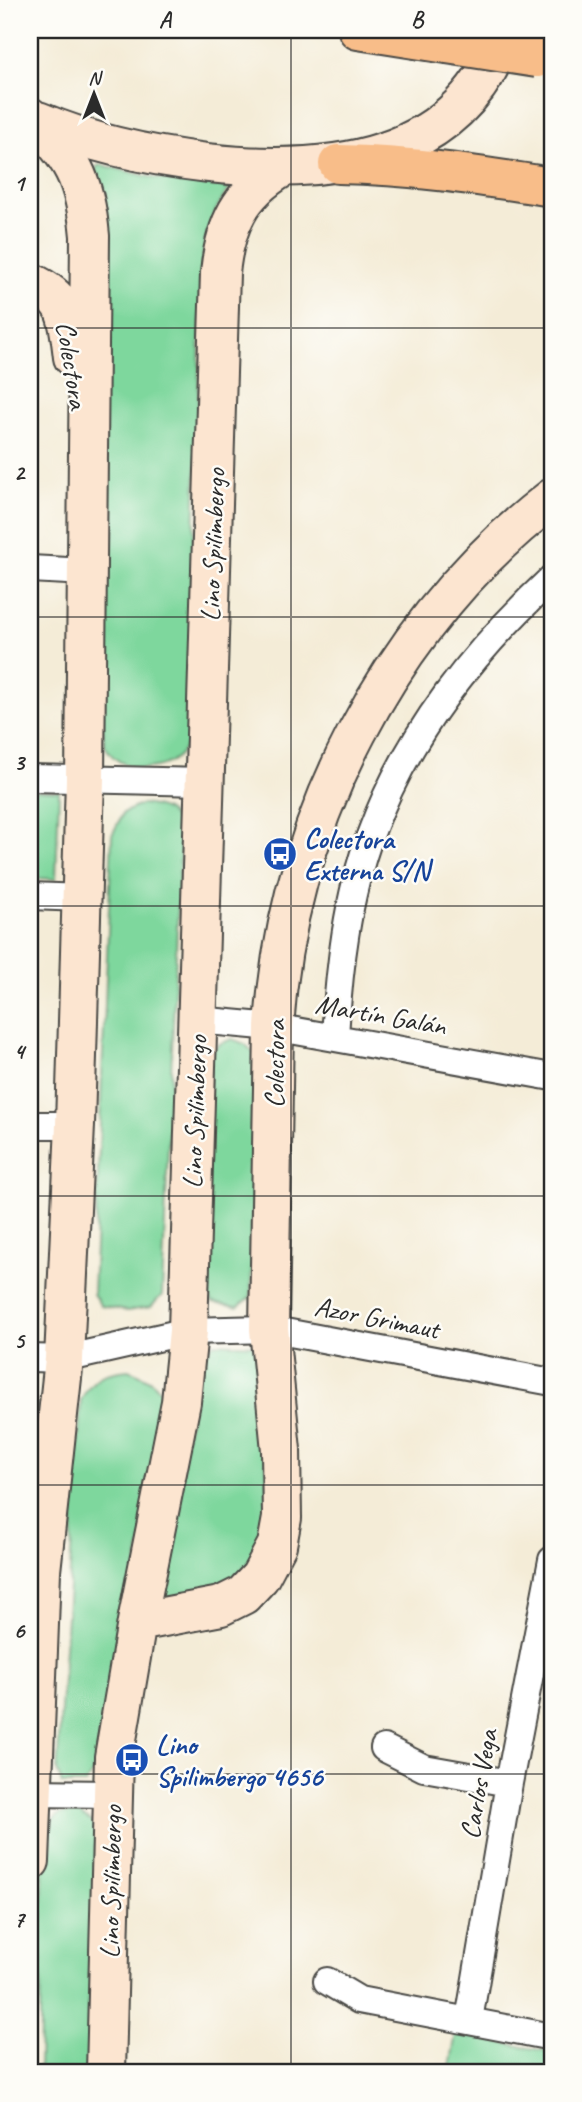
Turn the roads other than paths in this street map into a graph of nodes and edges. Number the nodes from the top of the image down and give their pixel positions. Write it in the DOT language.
graph roads {
  1 [pos="358,30"];
  2 [pos="505,30"];
  3 [pos="545,60"];
  4 [pos="30,117"];
  5 [pos="338,164"];
  6 [pos="282,168"];
  7 [pos="552,187"];
  8 [pos="30,282"];
  9 [pos="89,466"];
  10 [pos="552,498"];
  11 [pos="30,569"];
  12 [pos="87,572"];
  13 [pos="552,578"];
  14 [pos="30,778"];
  15 [pos="85,779"];
  16 [pos="204,782"];
  17 [pos="30,896"];
  18 [pos="83,898"];
  19 [pos="197,1020"];
  20 [pos="274,1027"];
  21 [pos="335,1037"];
  22 [pos="552,1077"];
  23 [pos="30,1125"];
  24 [pos="75,1125"];
  25 [pos="269,1329"];
  26 [pos="188,1331"];
  27 [pos="47,1358"];
  28 [pos="552,1382"];
  29 [pos="552,1560"];
  30 [pos="36,1571"];
  31 [pos="137,1622"];
  32 [pos="384,1748"];
  33 [pos="509,1783"];
  34 [pos="31,1793"];
  35 [pos="112,1794"];
  36 [pos="30,1861"];
  37 [pos="327,1982"];
  38 [pos="468,2020"];
  39 [pos="552,2037"];
  40 [pos="106,2072"];
  1 -- 3 [label="highway, bridge"];
  2 -- 5 [label="main road"];
  4 -- 6 [label="main road"];
  4 -- 9 [label="main road"];
  5 -- 6 [label="main road"];
  5 -- 7 [label="highway"];
  6 -- 16 [label="main road, Lino Spilimbergo"];
  8 -- 9 [label="main road, Colectora"];
  9 -- 12 [label="main road"];
  10 -- 20 [label="main road, Colectora"];
  11 -- 12 [label="street"];
  12 -- 15 [label="main road"];
  13 -- 21 [label="street"];
  14 -- 15 [label="street"];
  15 -- 16 [label="street"];
  15 -- 18 [label="main road"];
  16 -- 19 [label="main road, Lino Spilimbergo"];
  17 -- 18 [label="street"];
  18 -- 24 [label="main road"];
  19 -- 20 [label="street, Martín Galán"];
  19 -- 26 [label="main road, Lino Spilimbergo"];
  20 -- 21 [label="street, Martín Galán"];
  20 -- 25 [label="main road, Colectora"];
  21 -- 22 [label="street, Martín Galán"];
  23 -- 24 [label="street"];
  24 -- 27 [label="main road"];
  25 -- 26 [label="street, Azor Grimaut"];
  25 -- 28 [label="street, Azor Grimaut"];
  25 -- 31 [label="main road, Colectora"];
  26 -- 27 [label="street, Azor Grimaut"];
  26 -- 31 [label="main road, Lino Spilimbergo"];
  27 -- 30 [label="main road"];
  29 -- 33 [label="street, Carlos Vega"];
  30 -- 34 [label="main road"];
  31 -- 35 [label="main road, Lino Spilimbergo"];
  32 -- 33 [label="street"];
  33 -- 38 [label="street, Carlos Vega"];
  34 -- 35 [label="street"];
  34 -- 36 [label="main road"];
  35 -- 40 [label="main road, Lino Spilimbergo"];
  37 -- 38 [label="street"];
  38 -- 39 [label="street"];
}
